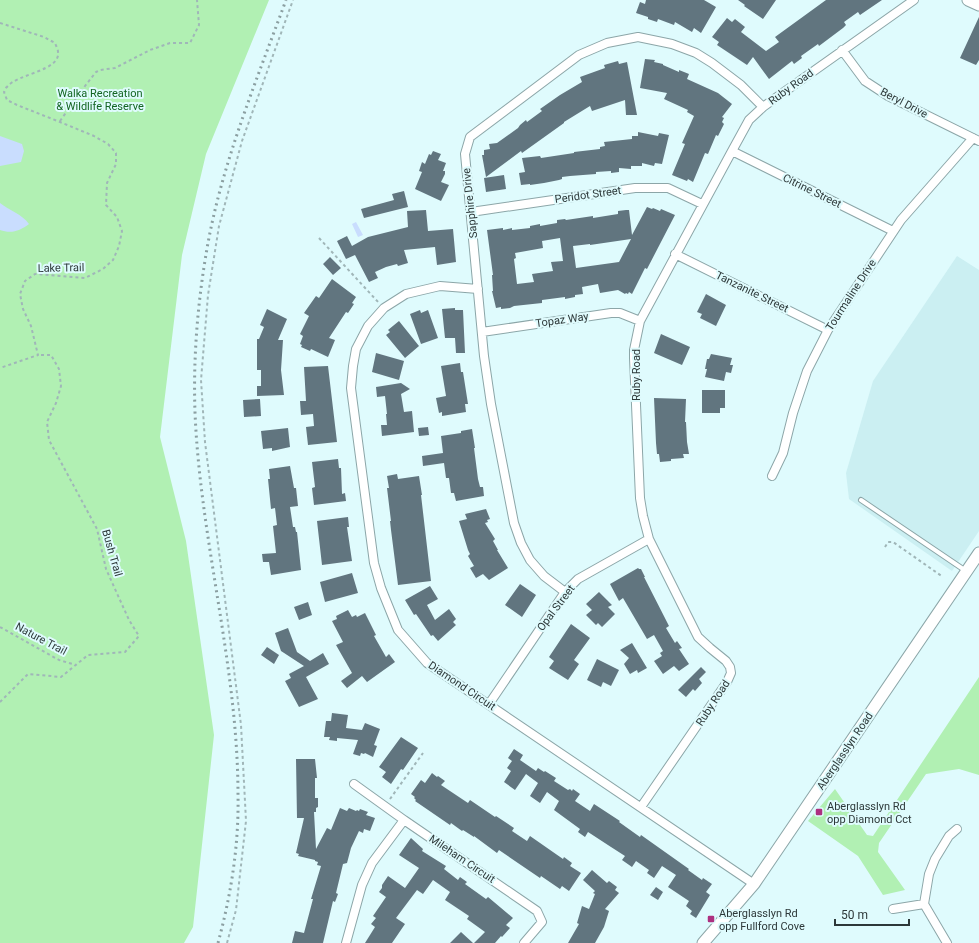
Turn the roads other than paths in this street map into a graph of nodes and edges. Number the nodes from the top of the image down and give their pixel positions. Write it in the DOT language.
graph roads {
  1 [pos="914,0"];
  2 [pos="968,0"];
  3 [pos="979,5"];
  4 [pos="842,50"];
  5 [pos="763,107"];
  6 [pos="976,139"];
  7 [pos="732,151"];
  8 [pos="702,204"];
  9 [pos="471,212"];
  10 [pos="893,231"];
  11 [pos="675,254"];
  12 [pos="478,289"];
  13 [pos="640,321"];
  14 [pos="828,330"];
  15 [pos="482,332"];
  16 [pos="772,476"];
  17 [pos="861,500"];
  18 [pos="649,539"];
  19 [pos="979,553"];
  20 [pos="967,571"];
  21 [pos="565,592"];
  22 [pos="489,704"];
  23 [pos="354,784"];
  24 [pos="641,808"];
  25 [pos="404,820"];
  26 [pos="957,829"];
  27 [pos="754,884"];
  28 [pos="924,904"];
  29 [pos="893,909"];
  30 [pos="346,943"];
  31 [pos="524,943"];
  32 [pos="704,943"];
  33 [pos="947,943"];
  1 -- 4 [label="street, Ruby Road"];
  2 -- 3 [label="main road"];
  4 -- 5 [label="street, Ruby Road"];
  4 -- 6 [label="street, Beryl Drive"];
  5 -- 7 [label="street, Ruby Road"];
  5 -- 9 [label="street, Sapphire Drive"];
  6 -- 10 [label="street, Tourmaline Drive"];
  7 -- 8 [label="street, Ruby Road"];
  7 -- 10 [label="street, Citrine Street"];
  8 -- 9 [label="street, Peridot Street"];
  8 -- 11 [label="street, Ruby Road"];
  9 -- 12 [label="street, Sapphire Drive"];
  10 -- 14 [label="street, Tourmaline Drive"];
  11 -- 13 [label="street, Ruby Road"];
  11 -- 14 [label="street, Tanzanite Street"];
  12 -- 15 [label="street, Sapphire Drive"];
  12 -- 22 [label="street, Diamond Circuit"];
  13 -- 15 [label="street, Topaz Way"];
  13 -- 18 [label="street, Ruby Road"];
  14 -- 16 [label="street, Tourmaline Drive"];
  15 -- 21 [label="street, Sapphire Drive"];
  17 -- 20 [label="lane"];
  18 -- 21 [label="street, Opal Street"];
  18 -- 24 [label="street, Ruby Road"];
  19 -- 20 [label="main road, Aberglasslyn Road"];
  20 -- 27 [label="main road, Aberglasslyn Road"];
  21 -- 22 [label="street, Opal Street"];
  22 -- 24 [label="street, Diamond Circuit"];
  23 -- 25 [label="street, Mileham Circuit"];
  24 -- 27 [label="street, Diamond Circuit"];
  25 -- 30 [label="street"];
  25 -- 31 [label="street, Mileham Circuit"];
  26 -- 28 [label="street"];
  27 -- 32 [label="main road, Aberglasslyn Road"];
  28 -- 29 [label="street"];
  28 -- 33 [label="street"];
}
